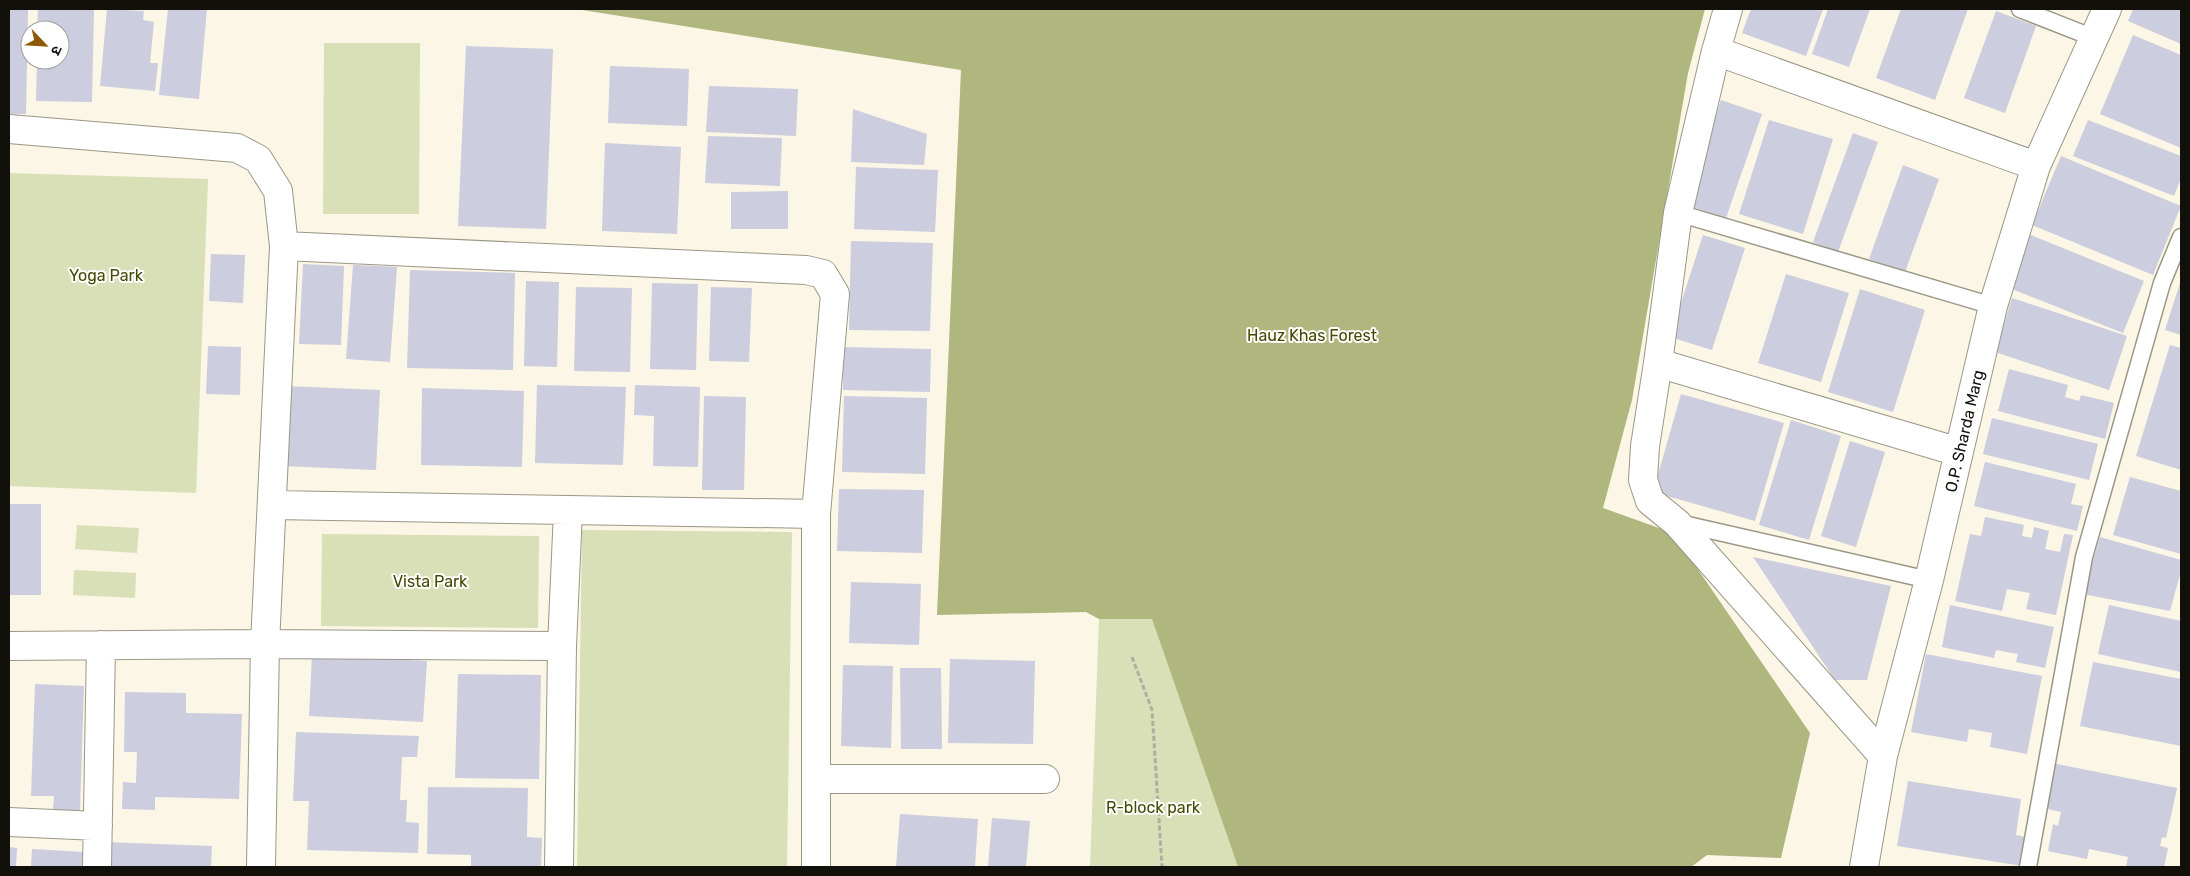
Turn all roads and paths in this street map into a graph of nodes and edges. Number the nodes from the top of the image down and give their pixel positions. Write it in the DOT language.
graph roads {
  1 [pos="1728,9"];
  2 [pos="2020,9"];
  3 [pos="2107,9"];
  4 [pos="2094,38"];
  5 [pos="1716,51"];
  6 [pos="9,129"];
  7 [pos="2036,166"];
  8 [pos="1678,213"];
  9 [pos="2181,237"];
  10 [pos="284,246"];
  11 [pos="1993,306"];
  12 [pos="1658,362"];
  13 [pos="1959,452"];
  14 [pos="272,505"];
  15 [pos="568,511"];
  16 [pos="816,514"];
  17 [pos="1677,523"];
  18 [pos="1929,580"];
  19 [pos="265,644"];
  20 [pos="101,645"];
  21 [pos="9,646"];
  22 [pos="562,646"];
  23 [pos="1132,657"];
  24 [pos="1883,756"];
  25 [pos="816,779"];
  26 [pos="1045,779"];
  27 [pos="9,822"];
  28 [pos="98,826"];
  29 [pos="97,867"];
  30 [pos="260,867"];
  31 [pos="559,867"];
  32 [pos="816,867"];
  33 [pos="1162,867"];
  34 [pos="1864,867"];
  35 [pos="2028,867"];
  1 -- 5 [label="street"];
  2 -- 4 [label="lane"];
  3 -- 4 [label="street, O.P. Sharda Marg"];
  4 -- 7 [label="street, O.P. Sharda Marg"];
  5 -- 7 [label="street"];
  5 -- 8 [label="street"];
  6 -- 10 [label="street"];
  7 -- 11 [label="street, O.P. Sharda Marg"];
  8 -- 11 [label="lane"];
  8 -- 12 [label="street"];
  9 -- 35 [label="lane"];
  10 -- 14 [label="street"];
  10 -- 16 [label="street"];
  11 -- 13 [label="street, O.P. Sharda Marg"];
  12 -- 13 [label="street"];
  12 -- 17 [label="street"];
  13 -- 18 [label="street, O.P. Sharda Marg"];
  14 -- 15 [label="street"];
  14 -- 19 [label="street"];
  15 -- 16 [label="street"];
  15 -- 22 [label="street"];
  16 -- 25 [label="street"];
  17 -- 18 [label="lane"];
  17 -- 24 [label="street"];
  18 -- 24 [label="street, O.P. Sharda Marg"];
  19 -- 20 [label="street"];
  19 -- 22 [label="street"];
  19 -- 30 [label="street"];
  20 -- 21 [label="street"];
  20 -- 28 [label="street"];
  22 -- 31 [label="street"];
  23 -- 33 [label="path"];
  24 -- 34 [label="street, O.P. Sharda Marg"];
  25 -- 26 [label="street"];
  25 -- 32 [label="street"];
  27 -- 28 [label="street"];
  28 -- 29 [label="street"];
}
